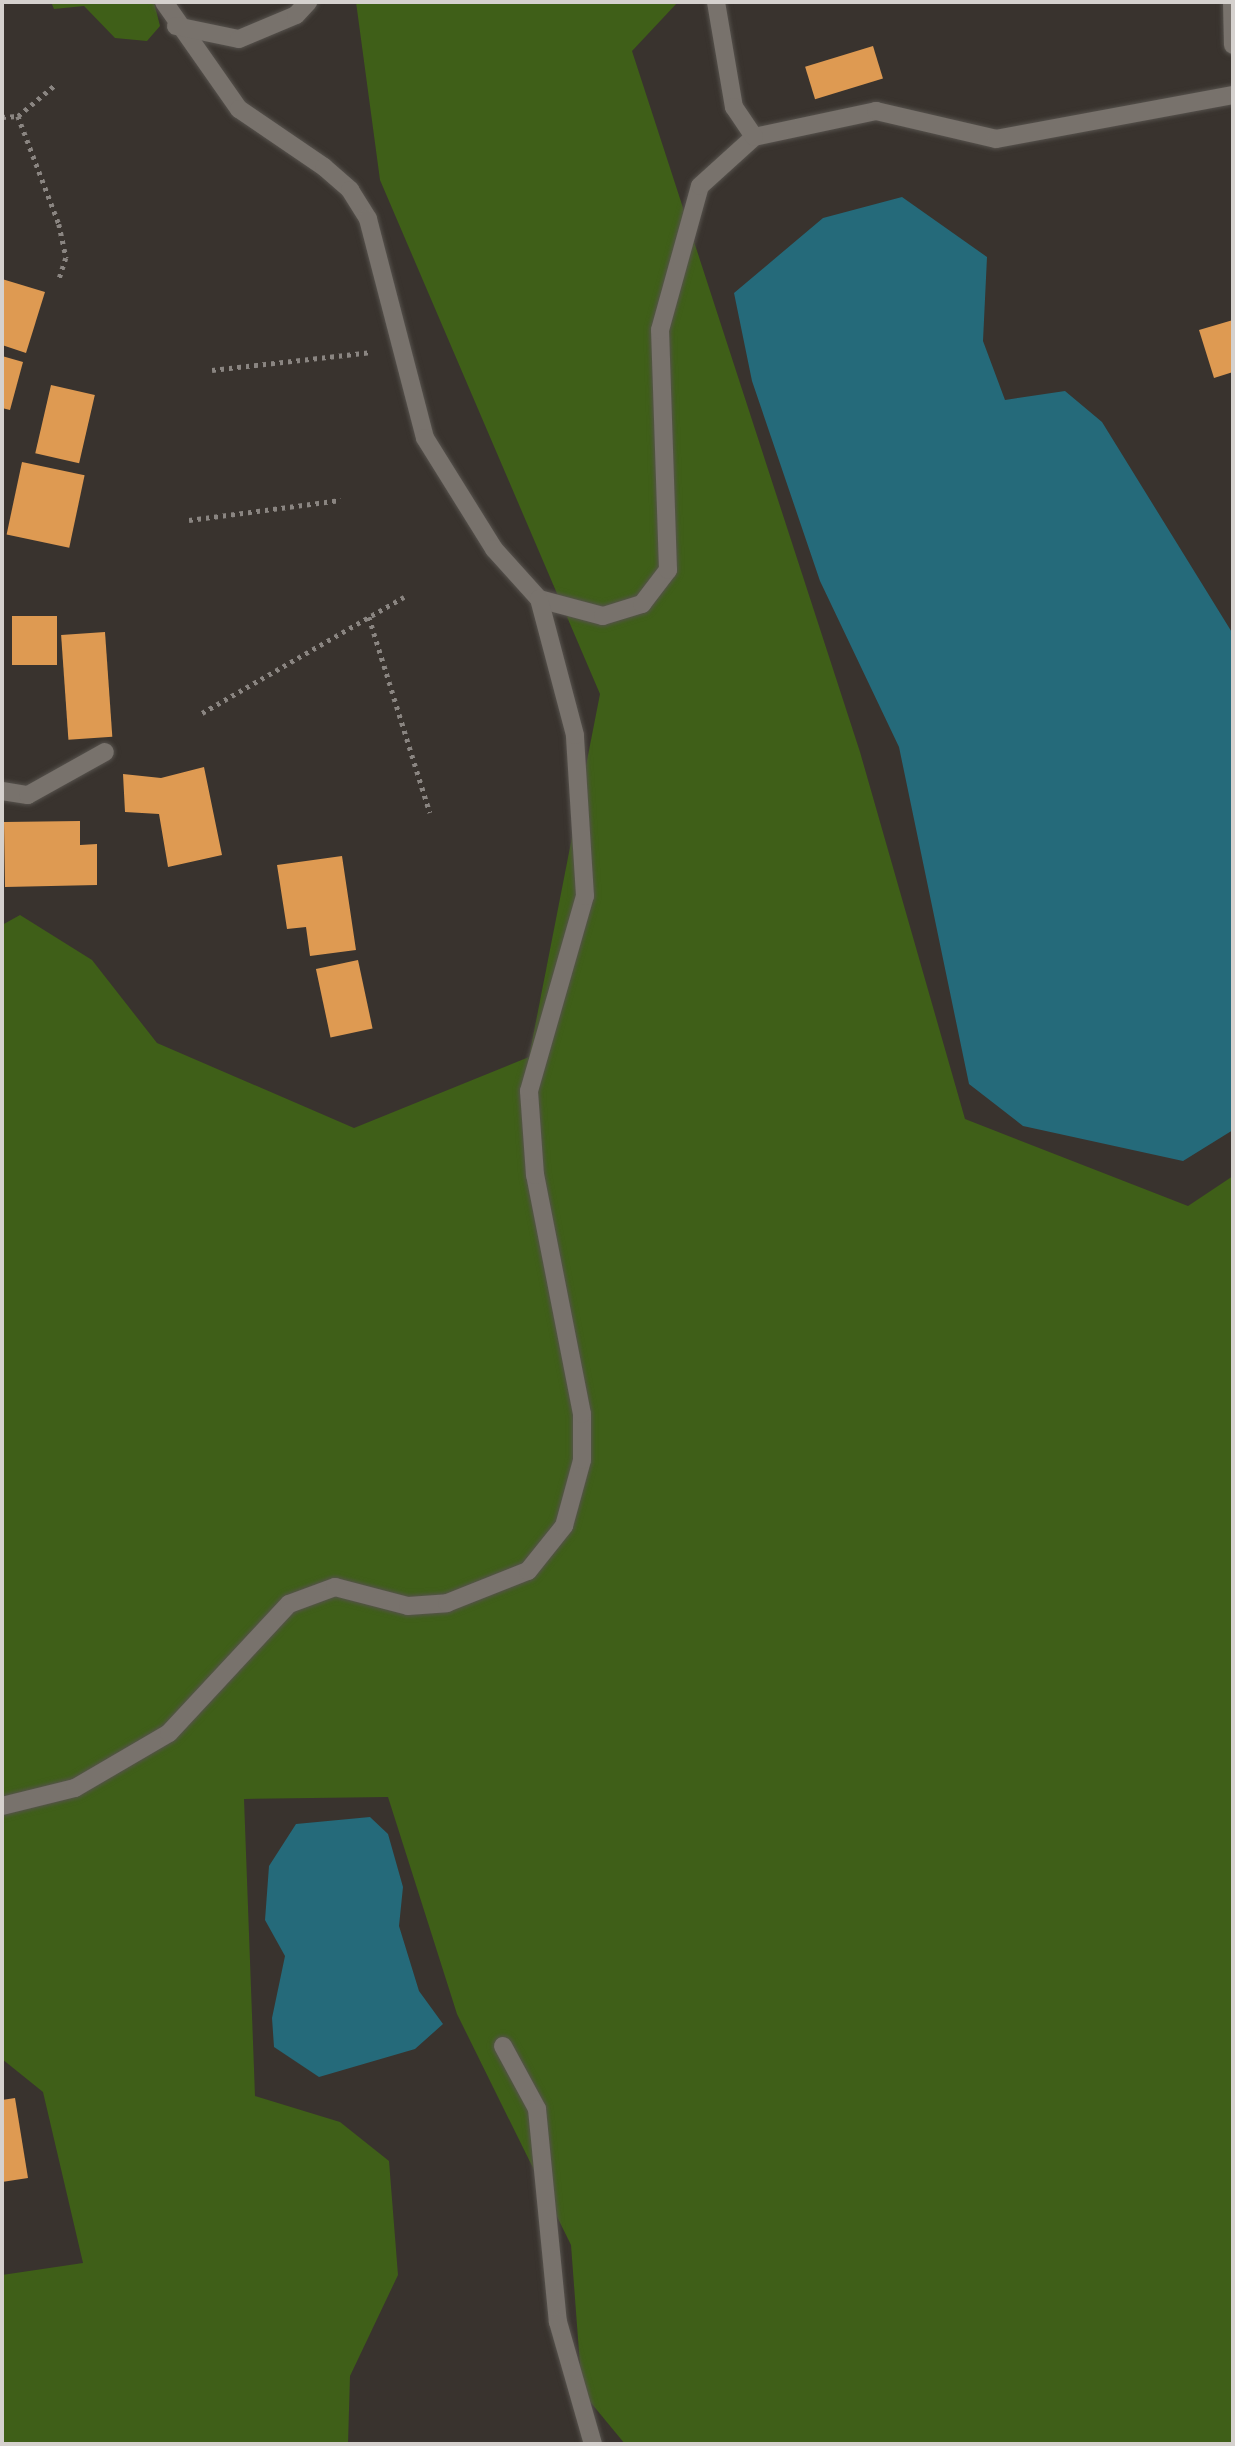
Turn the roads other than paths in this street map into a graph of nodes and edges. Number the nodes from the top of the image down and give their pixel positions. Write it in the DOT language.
graph roads {
  1 [pos="164,2"];
  2 [pos="308,2"];
  3 [pos="716,2"];
  4 [pos="1232,2"];
  5 [pos="176,26"];
  6 [pos="1233,45"];
  7 [pos="1233,95"];
  8 [pos="754,137"];
  9 [pos="539,599"];
  10 [pos="105,752"];
  11 [pos="2,791"];
  12 [pos="2,1806"];
  13 [pos="503,2046"];
  14 [pos="593,2444"];
  1 -- 5 [label="street"];
  2 -- 5 [label="street"];
  3 -- 8 [label="street"];
  4 -- 6 [label="street"];
  5 -- 9 [label="street"];
  7 -- 8 [label="street"];
  8 -- 9 [label="street"];
  9 -- 12 [label="street"];
  10 -- 11 [label="street"];
  13 -- 14 [label="street"];
}
